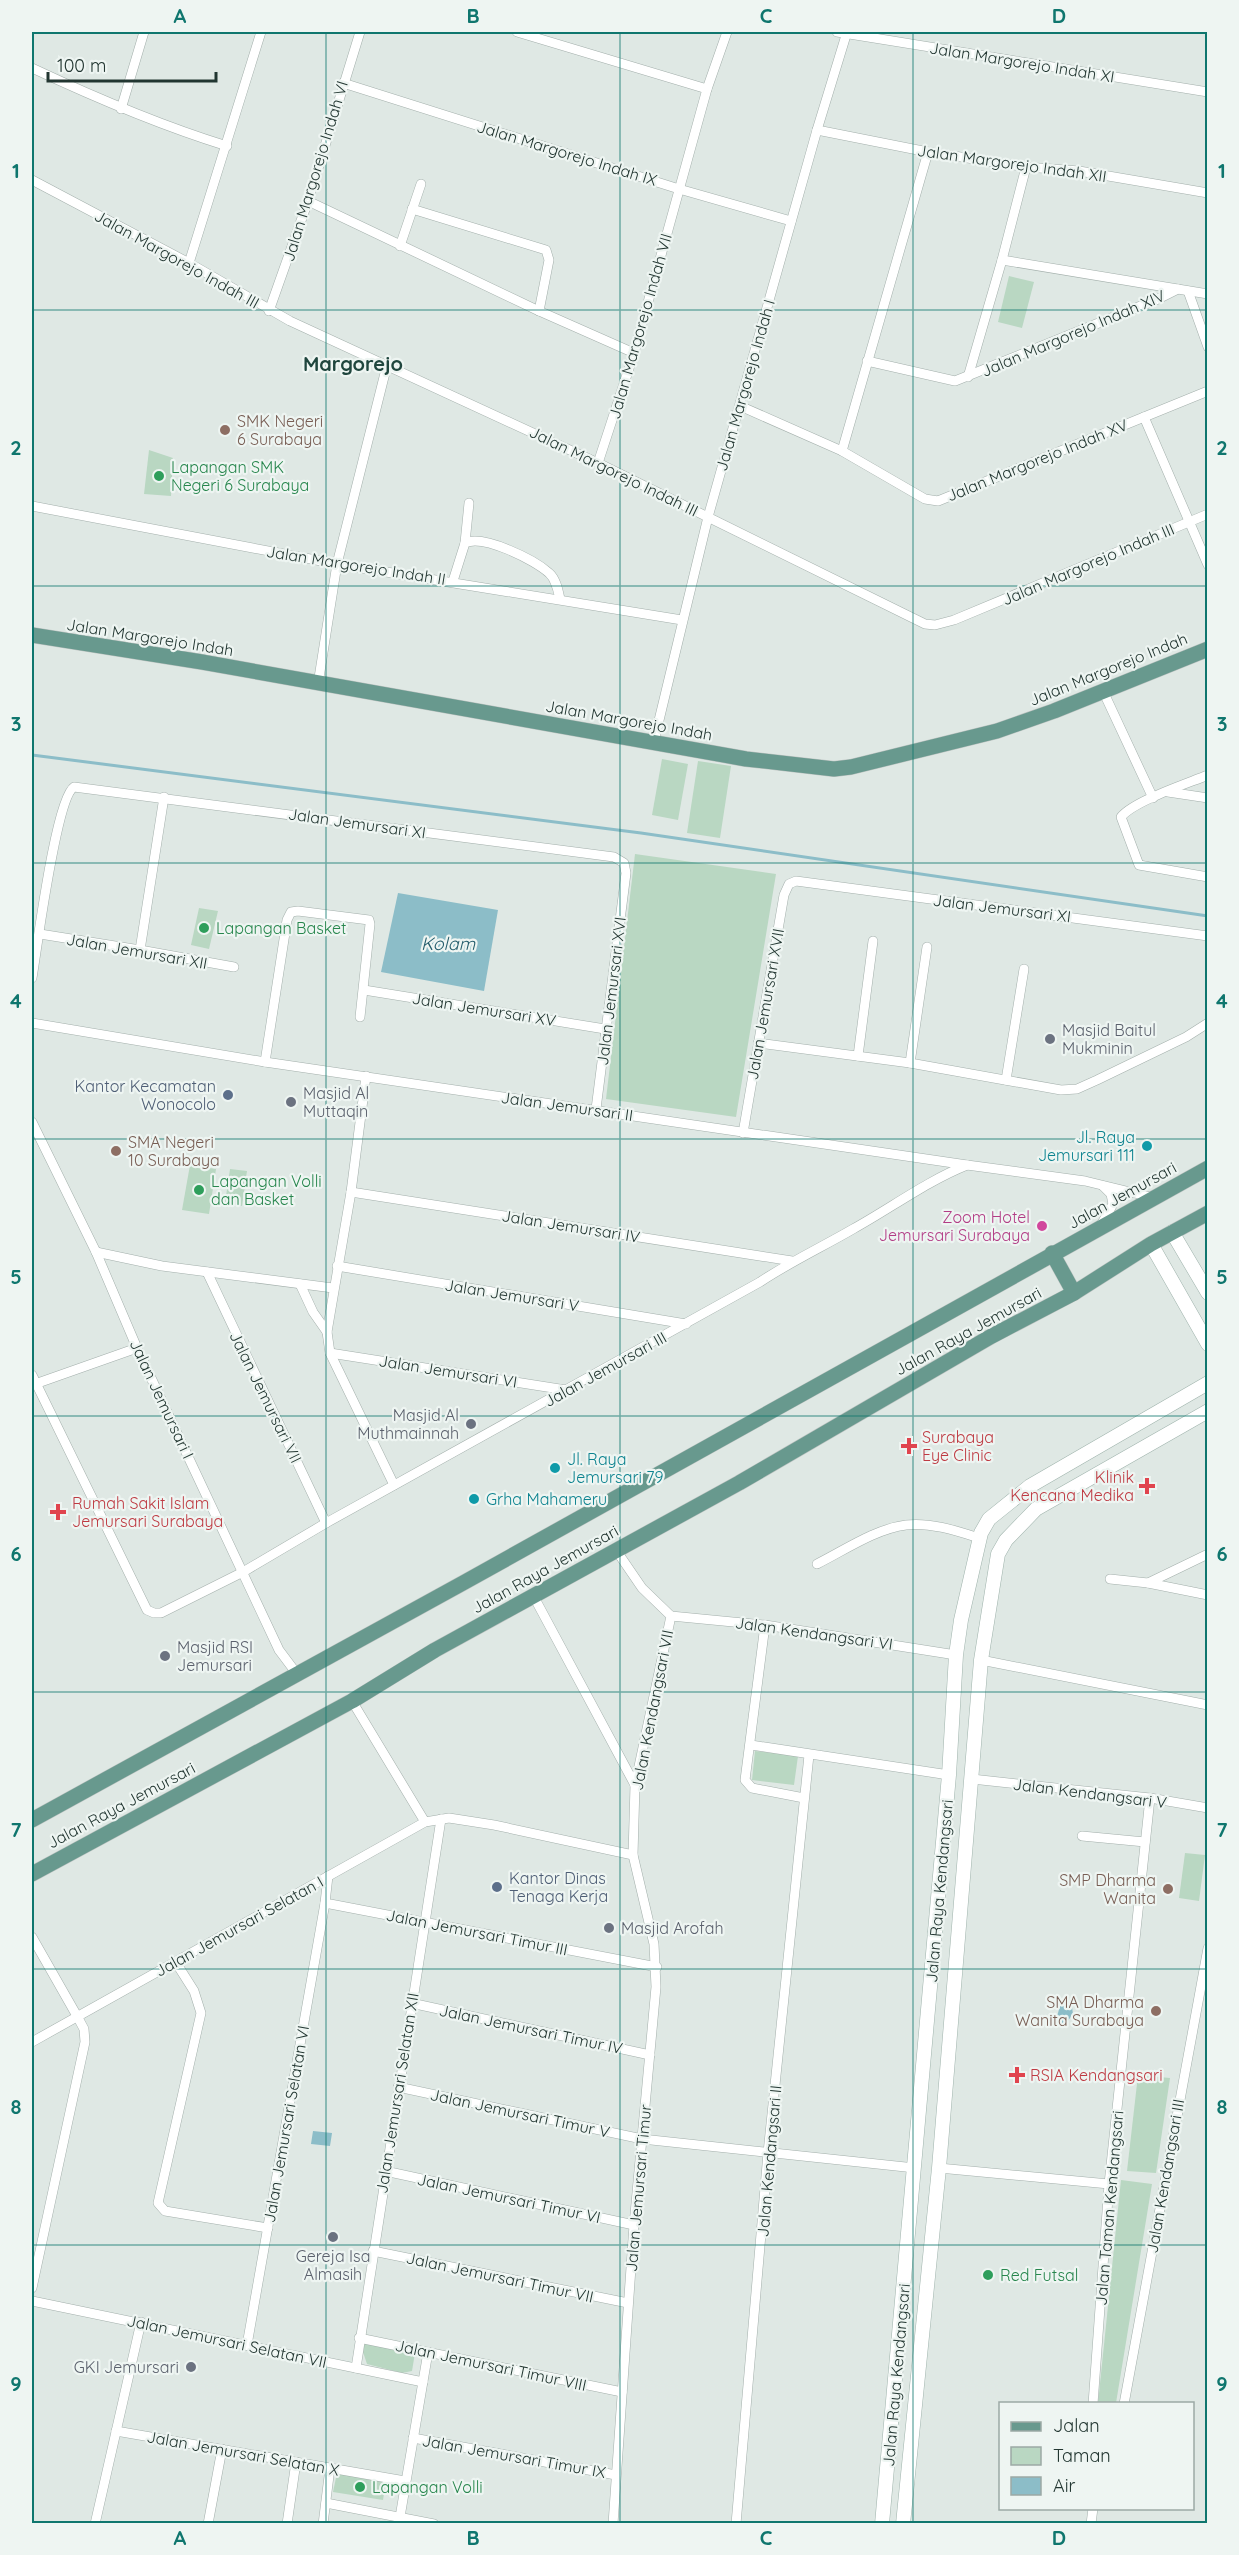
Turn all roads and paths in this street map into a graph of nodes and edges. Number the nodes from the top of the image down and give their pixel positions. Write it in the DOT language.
graph roads {
  1 [pos="144,32"];
  2 [pos="261,32"];
  3 [pos="360,32"];
  4 [pos="517,32"];
  5 [pos="727,32"];
  6 [pos="844,33"];
  7 [pos="32,68"];
  8 [pos="343,83"];
  9 [pos="707,89"];
  10 [pos="1208,92"];
  11 [pos="121,109"];
  12 [pos="817,130"];
  13 [pos="227,146"];
  14 [pos="928,152"];
  15 [pos="1026,167"];
  16 [pos="32,180"];
  17 [pos="421,184"];
  18 [pos="678,189"];
  19 [pos="1208,193"];
  20 [pos="308,201"];
  21 [pos="412,209"];
  22 [pos="791,221"];
  23 [pos="400,246"];
  24 [pos="1002,260"];
  25 [pos="189,263"];
  26 [pos="1183,290"];
  27 [pos="1208,294"];
  28 [pos="269,311"];
  29 [pos="539,311"];
  30 [pos="1208,347"];
  31 [pos="634,353"];
  32 [pos="867,361"];
  33 [pos="387,364"];
  34 [pos="968,377"];
  35 [pos="1208,391"];
  36 [pos="740,406"];
  37 [pos="1144,417"];
  38 [pos="842,451"];
  39 [pos="598,463"];
  40 [pos="469,503"];
  41 [pos="32,506"];
  42 [pos="1208,514"];
  43 [pos="708,517"];
  44 [pos="1190,521"];
  45 [pos="465,543"];
  46 [pos="338,564"];
  47 [pos="1208,565"];
  48 [pos="453,581"];
  49 [pos="560,599"];
  50 [pos="682,620"];
  51 [pos="32,635"];
  52 [pos="1208,649"];
  53 [pos="318,684"];
  54 [pos="1103,691"];
  55 [pos="654,741"];
  56 [pos="1208,775"];
  57 [pos="1168,792"];
  58 [pos="164,797"];
  59 [pos="1152,798"];
  60 [pos="1208,798"];
  61 [pos="626,873"];
  62 [pos="1208,877"];
  63 [pos="796,882"];
  64 [pos="40,934"];
  65 [pos="1208,936"];
  66 [pos="873,941"];
  67 [pos="927,947"];
  68 [pos="140,950"];
  69 [pos="234,967"];
  70 [pos="1024,969"];
  71 [pos="32,978"];
  72 [pos="364,990"];
  73 [pos="360,1017"];
  74 [pos="32,1023"];
  75 [pos="1208,1023"];
  76 [pos="605,1029"];
  77 [pos="758,1043"];
  78 [pos="858,1056"];
  79 [pos="265,1062"];
  80 [pos="910,1063"];
  81 [pos="366,1076"];
  82 [pos="1006,1080"];
  83 [pos="596,1110"];
  84 [pos="32,1122"];
  85 [pos="743,1132"];
  86 [pos="967,1166"];
  87 [pos="1208,1168"];
  88 [pos="1103,1186"];
  89 [pos="351,1192"];
  90 [pos="1155,1198"];
  91 [pos="1208,1213"];
  92 [pos="1100,1227"];
  93 [pos="1172,1232"];
  94 [pos="1151,1244"];
  95 [pos="96,1252"];
  96 [pos="1052,1253"];
  97 [pos="792,1261"];
  98 [pos="337,1266"];
  99 [pos="207,1272"];
  100 [pos="300,1284"];
  101 [pos="333,1288"];
  102 [pos="1074,1293"];
  103 [pos="1208,1293"];
  104 [pos="686,1324"];
  105 [pos="327,1332"];
  106 [pos="1208,1344"];
  107 [pos="137,1348"];
  108 [pos="330,1353"];
  109 [pos="33,1381"];
  110 [pos="1208,1383"];
  111 [pos="566,1390"];
  112 [pos="1208,1411"];
  113 [pos="1128,1429"];
  114 [pos="1137,1451"];
  115 [pos="394,1485"];
  116 [pos="326,1523"];
  117 [pos="979,1539"];
  118 [pos="616,1550"];
  119 [pos="1208,1554"];
  120 [pos="817,1564"];
  121 [pos="243,1572"];
  122 [pos="1110,1579"];
  123 [pos="1148,1583"];
  124 [pos="1208,1594"];
  125 [pos="534,1597"];
  126 [pos="671,1616"];
  127 [pos="961,1620"];
  128 [pos="985,1624"];
  129 [pos="765,1625"];
  130 [pos="956,1655"];
  131 [pos="981,1660"];
  132 [pos="297,1674"];
  133 [pos="352,1701"];
  134 [pos="1208,1705"];
  135 [pos="751,1745"];
  136 [pos="809,1755"];
  137 [pos="949,1775"];
  138 [pos="972,1779"];
  139 [pos="635,1785"];
  140 [pos="804,1798"];
  141 [pos="1150,1798"];
  142 [pos="1208,1808"];
  143 [pos="445,1819"];
  144 [pos="32,1820"];
  145 [pos="425,1821"];
  146 [pos="1082,1836"];
  147 [pos="1145,1842"];
  148 [pos="633,1855"];
  149 [pos="32,1874"];
  150 [pos="328,1876"];
  151 [pos="325,1903"];
  152 [pos="424,1922"];
  153 [pos="935,1928"];
  154 [pos="959,1930"];
  155 [pos="32,1937"];
  156 [pos="1208,1948"];
  157 [pos="175,1961"];
  158 [pos="657,1967"];
  159 [pos="1203,1999"];
  160 [pos="411,2003"];
  161 [pos="77,2016"];
  162 [pos="32,2042"];
  163 [pos="650,2055"];
  164 [pos="398,2087"];
  165 [pos="642,2139"];
  166 [pos="768,2153"];
  167 [pos="915,2168"];
  168 [pos="939,2168"];
  169 [pos="385,2171"];
  170 [pos="1109,2184"];
  171 [pos="634,2225"];
  172 [pos="268,2228"];
  173 [pos="373,2251"];
  174 [pos="32,2288"];
  175 [pos="32,2301"];
  176 [pos="628,2303"];
  177 [pos="141,2322"];
  178 [pos="359,2338"];
  179 [pos="247,2345"];
  180 [pos="428,2352"];
  181 [pos="356,2368"];
  182 [pos="423,2382"];
  183 [pos="622,2392"];
  184 [pos="1093,2402"];
  185 [pos="1124,2402"];
  186 [pos="893,2404"];
  187 [pos="915,2407"];
  188 [pos="116,2431"];
  189 [pos="413,2438"];
  190 [pos="222,2449"];
  191 [pos="296,2462"];
  192 [pos="330,2468"];
  193 [pos="616,2475"];
  194 [pos="405,2481"];
  195 [pos="326,2503"];
  196 [pos="400,2517"];
  197 [pos="95,2523"];
  198 [pos="208,2523"];
  199 [pos="286,2523"];
  200 [pos="323,2523"];
  201 [pos="434,2523"];
  202 [pos="613,2523"];
  203 [pos="736,2523"];
  204 [pos="882,2523"];
  205 [pos="903,2523"];
  1 -- 11 [label="street"];
  2 -- 13 [label="street"];
  3 -- 8 [label="street, Jalan Margorejo Indah VI"];
  4 -- 9 [label="street"];
  5 -- 9 [label="street, Jalan Margorejo Indah VII"];
  6 -- 10 [label="street, Jalan Margorejo Indah XI"];
  6 -- 12 [label="street, Jalan Margorejo Indah I"];
  7 -- 11 [label="street"];
  8 -- 18 [label="street, Jalan Margorejo Indah IX"];
  8 -- 20 [label="street, Jalan Margorejo Indah VI"];
  9 -- 18 [label="street, Jalan Margorejo Indah VII"];
  11 -- 13 [label="street"];
  12 -- 14 [label="street, Jalan Margorejo Indah XII"];
  12 -- 22 [label="street, Jalan Margorejo Indah I"];
  13 -- 25 [label="street"];
  14 -- 15 [label="street, Jalan Margorejo Indah XII"];
  14 -- 32 [label="street"];
  15 -- 19 [label="street, Jalan Margorejo Indah XII"];
  15 -- 24 [label="street, Jalan Margorejo Indah XIV"];
  16 -- 25 [label="street, Jalan Margorejo Indah III"];
  17 -- 21 [label="street"];
  18 -- 22 [label="street, Jalan Margorejo Indah IX"];
  18 -- 31 [label="street, Jalan Margorejo Indah VII"];
  20 -- 23 [label="street"];
  20 -- 28 [label="street, Jalan Margorejo Indah VI"];
  21 -- 23 [label="street"];
  21 -- 29 [label="street"];
  22 -- 36 [label="street, Jalan Margorejo Indah I"];
  23 -- 29 [label="street"];
  24 -- 26 [label="street, Jalan Margorejo Indah XIV"];
  24 -- 34 [label="street, Jalan Margorejo Indah XIV"];
  25 -- 28 [label="street, Jalan Margorejo Indah III"];
  26 -- 27 [label="street, Jalan Margorejo Indah XIV"];
  26 -- 30 [label="street"];
  26 -- 34 [label="street, Jalan Margorejo Indah XIV"];
  28 -- 33 [label="street, Jalan Margorejo Indah III"];
  29 -- 31 [label="street"];
  31 -- 39 [label="street, Jalan Margorejo Indah VII"];
  32 -- 34 [label="street, Jalan Margorejo Indah XIV"];
  32 -- 38 [label="street"];
  33 -- 39 [label="street, Jalan Margorejo Indah III"];
  33 -- 46 [label="street"];
  35 -- 37 [label="street, Jalan Margorejo Indah XV"];
  36 -- 38 [label="street, Jalan Margorejo Indah XV"];
  36 -- 43 [label="street, Jalan Margorejo Indah I"];
  37 -- 38 [label="street, Jalan Margorejo Indah XV"];
  37 -- 44 [label="street"];
  39 -- 43 [label="street, Jalan Margorejo Indah III"];
  40 -- 45 [label="street"];
  41 -- 46 [label="street, Jalan Margorejo Indah II"];
  42 -- 44 [label="street, Jalan Margorejo Indah III"];
  43 -- 44 [label="street, Jalan Margorejo Indah III"];
  43 -- 50 [label="street, Jalan Margorejo Indah I"];
  44 -- 47 [label="street"];
  45 -- 48 [label="street"];
  45 -- 49 [label="street"];
  46 -- 48 [label="street, Jalan Margorejo Indah II"];
  46 -- 53 [label="street"];
  48 -- 49 [label="street, Jalan Margorejo Indah II"];
  49 -- 50 [label="street, Jalan Margorejo Indah II"];
  50 -- 55 [label="street, Jalan Margorejo Indah I"];
  51 -- 53 [label="main road, Jalan Margorejo Indah"];
  52 -- 54 [label="main road, Jalan Margorejo Indah"];
  53 -- 55 [label="main road, Jalan Margorejo Indah"];
  54 -- 55 [label="main road, Jalan Margorejo Indah"];
  54 -- 59 [label="street"];
  56 -- 57 [label="street"];
  57 -- 59 [label="street"];
  57 -- 60 [label="street"];
  58 -- 61 [label="street, Jalan Jemursari XI"];
  58 -- 64 [label="street, Jalan Jemursari XI"];
  58 -- 68 [label="street"];
  59 -- 62 [label="street"];
  61 -- 76 [label="street, Jalan Jemursari XVI"];
  63 -- 65 [label="street, Jalan Jemursari XI"];
  63 -- 77 [label="street, Jalan Jemursari XVII"];
  64 -- 68 [label="street, Jalan Jemursari XII"];
  64 -- 71 [label="street"];
  66 -- 78 [label="street"];
  67 -- 80 [label="street"];
  68 -- 69 [label="street, Jalan Jemursari XII"];
  70 -- 82 [label="street"];
  72 -- 73 [label="street"];
  72 -- 76 [label="street, Jalan Jemursari XV"];
  72 -- 79 [label="street"];
  74 -- 79 [label="street, Jalan Jemursari II"];
  75 -- 82 [label="street"];
  76 -- 83 [label="street, Jalan Jemursari XVI"];
  77 -- 78 [label="street"];
  77 -- 85 [label="street, Jalan Jemursari XVII"];
  78 -- 80 [label="street"];
  79 -- 81 [label="street, Jalan Jemursari II"];
  80 -- 82 [label="street"];
  81 -- 83 [label="street, Jalan Jemursari II"];
  81 -- 89 [label="street"];
  83 -- 85 [label="street, Jalan Jemursari II"];
  84 -- 95 [label="street, Jalan Jemursari I"];
  85 -- 86 [label="street, Jalan Jemursari II"];
  86 -- 88 [label="street, Jalan Jemursari II"];
  86 -- 97 [label="street, Jalan Jemursari III"];
  87 -- 90 [label="main road, Jalan Jemursari"];
  88 -- 90 [label="street, Jalan Jemursari II"];
  88 -- 92 [label="street"];
  89 -- 97 [label="street, Jalan Jemursari IV"];
  89 -- 98 [label="street"];
  90 -- 92 [label="main road, Jalan Jemursari"];
  91 -- 93 [label="main road"];
  92 -- 96 [label="main road, Jalan Jemursari"];
  93 -- 94 [label="main road"];
  93 -- 103 [label="main road"];
  94 -- 102 [label="main road"];
  94 -- 106 [label="main road"];
  95 -- 99 [label="street"];
  95 -- 107 [label="street, Jalan Jemursari I"];
  96 -- 102 [label="main road"];
  96 -- 132 [label="main road, Jalan Raya Jemursari"];
  97 -- 104 [label="street, Jalan Jemursari III"];
  98 -- 101 [label="street"];
  98 -- 104 [label="street, Jalan Jemursari V"];
  99 -- 100 [label="street"];
  99 -- 116 [label="street, Jalan Jemursari VII"];
  100 -- 101 [label="street"];
  100 -- 105 [label="street"];
  101 -- 105 [label="street"];
  102 -- 118 [label="main road, Jalan Raya Jemursari"];
  104 -- 111 [label="street, Jalan Jemursari III"];
  105 -- 108 [label="street"];
  107 -- 109 [label="street"];
  107 -- 121 [label="street, Jalan Jemursari I"];
  108 -- 111 [label="street, Jalan Jemursari VI"];
  108 -- 115 [label="street"];
  109 -- 121 [label="street, Jalan Jemursari III"];
  110 -- 113 [label="main road, Jalan Raya Kendangsari"];
  111 -- 115 [label="street, Jalan Jemursari III"];
  112 -- 114 [label="main road, Jalan Raya Kendangsari"];
  113 -- 114 [label="main road"];
  113 -- 117 [label="main road, Jalan Raya Kendangsari"];
  114 -- 128 [label="main road, Jalan Raya Kendangsari"];
  115 -- 116 [label="street, Jalan Jemursari III"];
  116 -- 121 [label="street, Jalan Jemursari III"];
  117 -- 120 [label="street"];
  117 -- 127 [label="main road, Jalan Raya Kendangsari"];
  118 -- 125 [label="main road, Jalan Raya Jemursari"];
  118 -- 126 [label="street, Jalan Kendangsari VII"];
  119 -- 123 [label="street"];
  121 -- 132 [label="street, Jalan Jemursari I"];
  122 -- 123 [label="street"];
  123 -- 124 [label="street"];
  125 -- 133 [label="main road, Jalan Raya Jemursari"];
  125 -- 139 [label="street"];
  126 -- 129 [label="street, Jalan Kendangsari VI"];
  126 -- 139 [label="street, Jalan Kendangsari VII"];
  127 -- 128 [label="main road"];
  127 -- 130 [label="main road, Jalan Raya Kendangsari"];
  128 -- 131 [label="main road, Jalan Raya Kendangsari"];
  129 -- 130 [label="street, Jalan Kendangsari VI"];
  129 -- 135 [label="street"];
  130 -- 137 [label="main road, Jalan Raya Kendangsari"];
  131 -- 134 [label="street"];
  131 -- 138 [label="main road, Jalan Raya Kendangsari"];
  132 -- 144 [label="main road, Jalan Raya Jemursari"];
  133 -- 145 [label="street"];
  133 -- 149 [label="main road, Jalan Raya Jemursari"];
  135 -- 136 [label="street"];
  135 -- 140 [label="street"];
  136 -- 137 [label="street"];
  136 -- 140 [label="street, Jalan Kendangsari II"];
  137 -- 153 [label="main road, Jalan Raya Kendangsari"];
  138 -- 141 [label="street, Jalan Kendangsari V"];
  138 -- 154 [label="main road, Jalan Raya Kendangsari"];
  139 -- 148 [label="street, Jalan Kendangsari VII"];
  140 -- 166 [label="street, Jalan Kendangsari II"];
  141 -- 142 [label="street, Jalan Kendangsari V"];
  141 -- 147 [label="street, Jalan Taman Kendangsari"];
  143 -- 145 [label="street, Jalan Jemursari Selatan I"];
  143 -- 148 [label="street, Jalan Jemursari Selatan I"];
  143 -- 152 [label="street, Jalan Jemursari Selatan XII"];
  145 -- 150 [label="street, Jalan Jemursari Selatan I"];
  146 -- 147 [label="street"];
  147 -- 170 [label="street, Jalan Taman Kendangsari"];
  148 -- 158 [label="street, Jalan Jemursari Timur"];
  150 -- 151 [label="street"];
  150 -- 157 [label="street, Jalan Jemursari Selatan I"];
  151 -- 152 [label="street, Jalan Jemursari Timur III"];
  151 -- 172 [label="street, Jalan Jemursari Selatan VI"];
  152 -- 158 [label="street, Jalan Jemursari Timur III"];
  152 -- 160 [label="street, Jalan Jemursari Selatan XII"];
  153 -- 154 [label="main road"];
  153 -- 167 [label="main road, Jalan Raya Kendangsari"];
  154 -- 168 [label="main road, Jalan Raya Kendangsari"];
  155 -- 161 [label="street"];
  156 -- 159 [label="street, Jalan Kendangsari III"];
  157 -- 161 [label="street, Jalan Jemursari Selatan I"];
  157 -- 172 [label="street"];
  158 -- 163 [label="street, Jalan Jemursari Timur"];
  159 -- 185 [label="street, Jalan Kendangsari III"];
  160 -- 163 [label="street, Jalan Jemursari Timur IV"];
  160 -- 164 [label="street, Jalan Jemursari Selatan XII"];
  161 -- 162 [label="street, Jalan Jemursari Selatan I"];
  161 -- 174 [label="street"];
  163 -- 165 [label="street, Jalan Jemursari Timur"];
  164 -- 165 [label="street, Jalan Jemursari Timur V"];
  164 -- 169 [label="street, Jalan Jemursari Selatan XII"];
  165 -- 166 [label="street, Jalan Jemursari Timur V"];
  165 -- 171 [label="street, Jalan Jemursari Timur"];
  166 -- 167 [label="street, Jalan Jemursari Timur V"];
  166 -- 203 [label="street, Jalan Kendangsari II"];
  167 -- 186 [label="main road, Jalan Raya Kendangsari"];
  168 -- 170 [label="street"];
  168 -- 187 [label="main road, Jalan Raya Kendangsari"];
  169 -- 171 [label="street, Jalan Jemursari Timur VI"];
  169 -- 173 [label="street, Jalan Jemursari Selatan XII"];
  170 -- 184 [label="street, Jalan Taman Kendangsari"];
  171 -- 176 [label="street, Jalan Jemursari Timur"];
  172 -- 179 [label="street, Jalan Jemursari Selatan VI"];
  173 -- 176 [label="street, Jalan Jemursari Timur VII"];
  173 -- 178 [label="street, Jalan Jemursari Selatan XII"];
  175 -- 177 [label="street, Jalan Jemursari Selatan VII"];
  176 -- 183 [label="street, Jalan Jemursari Timur"];
  177 -- 179 [label="street, Jalan Jemursari Selatan VII"];
  177 -- 188 [label="street"];
  178 -- 180 [label="street, Jalan Jemursari Timur VIII"];
  178 -- 181 [label="street, Jalan Jemursari Selatan XII"];
  179 -- 181 [label="street, Jalan Jemursari Selatan VII"];
  180 -- 182 [label="street"];
  180 -- 183 [label="street, Jalan Jemursari Timur VIII"];
  181 -- 182 [label="street, Jalan Jemursari Selatan VII"];
  182 -- 189 [label="street"];
  183 -- 193 [label="street, Jalan Jemursari Timur"];
  186 -- 187 [label="main road"];
  186 -- 204 [label="main road, Jalan Raya Kendangsari"];
  187 -- 205 [label="main road, Jalan Raya Kendangsari"];
  188 -- 190 [label="street, Jalan Jemursari Selatan X"];
  188 -- 197 [label="street"];
  189 -- 193 [label="street, Jalan Jemursari Timur IX"];
  189 -- 194 [label="street"];
  190 -- 191 [label="street, Jalan Jemursari Selatan X"];
  190 -- 198 [label="street"];
  191 -- 192 [label="street, Jalan Jemursari Selatan X"];
  191 -- 199 [label="street"];
  192 -- 194 [label="street, Jalan Jemursari Selatan X"];
  192 -- 195 [label="street"];
  193 -- 202 [label="street, Jalan Jemursari Timur"];
  194 -- 196 [label="street"];
  195 -- 196 [label="street"];
  195 -- 200 [label="street"];
  196 -- 201 [label="street"];
}
